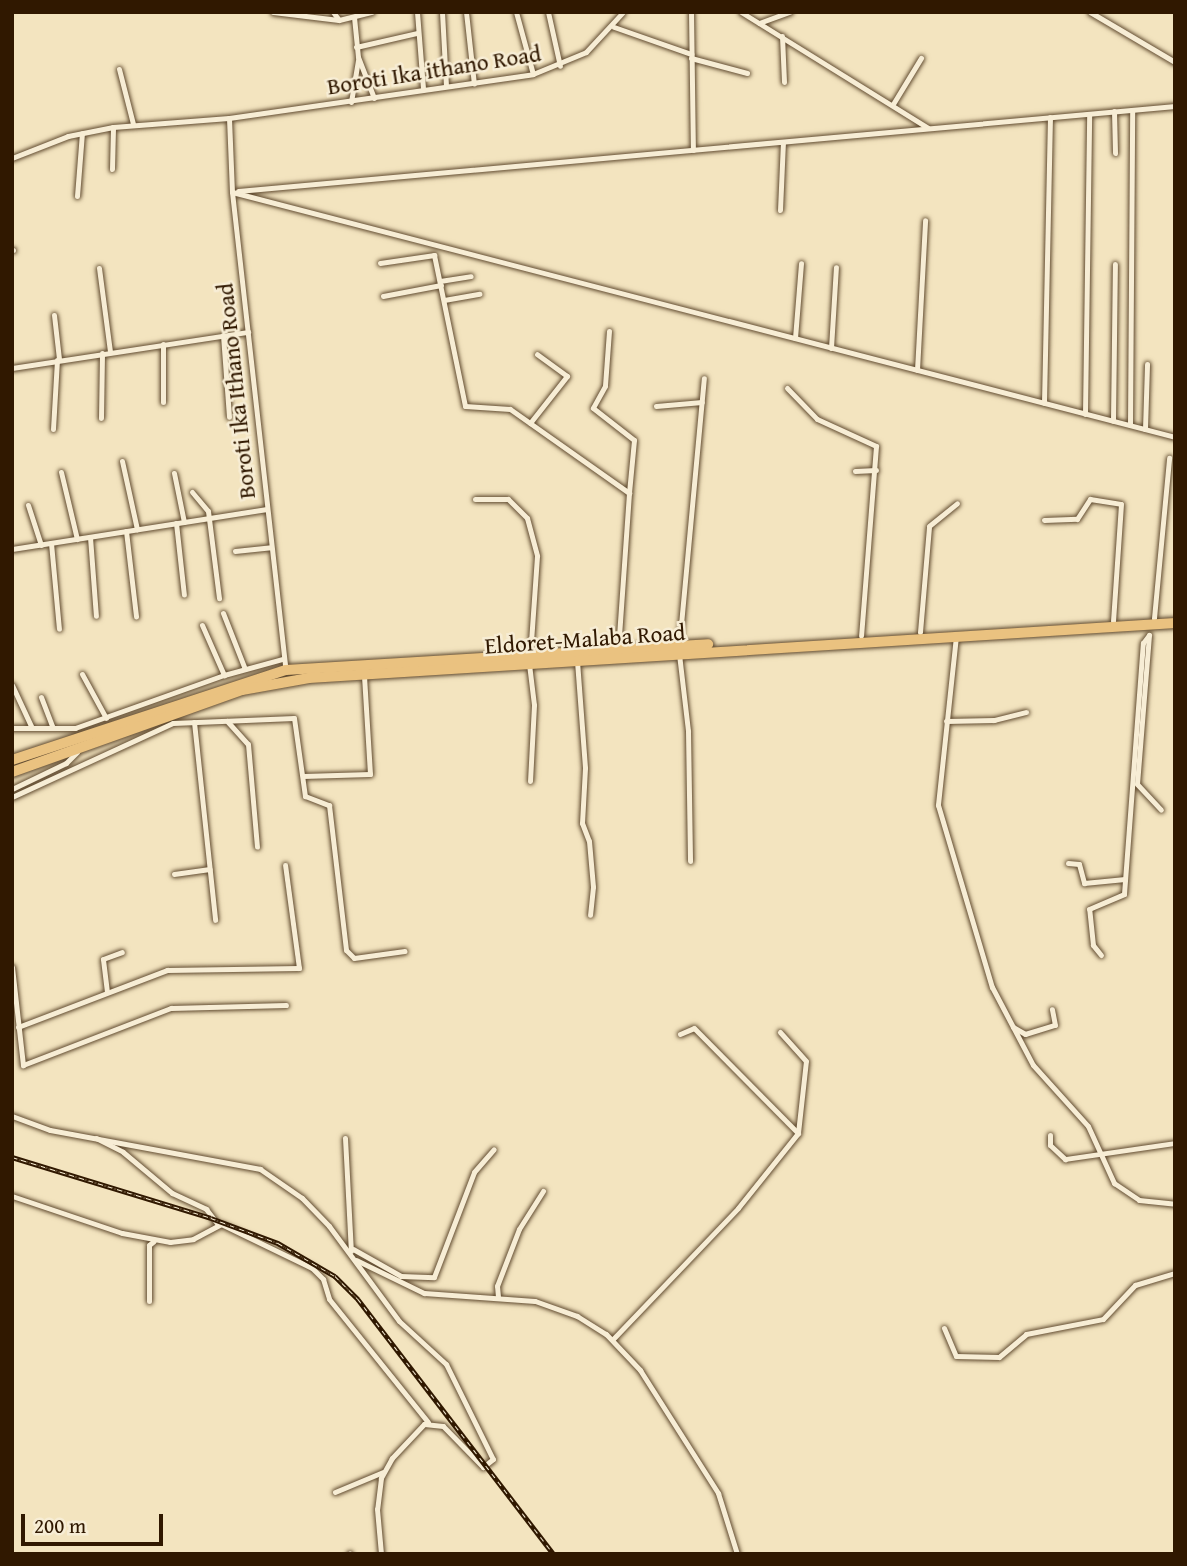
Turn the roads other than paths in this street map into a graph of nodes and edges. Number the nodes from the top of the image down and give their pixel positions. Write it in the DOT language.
graph roads {
  1 [pos="273,12"];
  2 [pos="333,12"];
  3 [pos="372,12"];
  4 [pos="417,12"];
  5 [pos="442,12"];
  6 [pos="466,12"];
  7 [pos="516,12"];
  8 [pos="548,12"];
  9 [pos="623,12"];
  10 [pos="691,12"];
  11 [pos="741,12"];
  12 [pos="790,12"];
  13 [pos="1090,12"];
  14 [pos="354,17"];
  15 [pos="340,20"];
  16 [pos="758,23"];
  17 [pos="614,27"];
  18 [pos="418,33"];
  19 [pos="782,36"];
  20 [pos="356,47"];
  21 [pos="691,56"];
  22 [pos="358,57"];
  23 [pos="921,58"];
  24 [pos="1175,62"];
  25 [pos="560,66"];
  26 [pos="119,69"];
  27 [pos="747,73"];
  28 [pos="533,74"];
  29 [pos="784,82"];
  30 [pos="474,84"];
  31 [pos="446,86"];
  32 [pos="422,89"];
  33 [pos="374,98"];
  34 [pos="351,102"];
  35 [pos="893,104"];
  36 [pos="1175,106"];
  37 [pos="1132,110"];
  38 [pos="1114,111"];
  39 [pos="1089,114"];
  40 [pos="1050,117"];
  41 [pos="229,118"];
  42 [pos="133,124"];
  43 [pos="113,127"];
  44 [pos="928,128"];
  45 [pos="82,133"];
  46 [pos="783,142"];
  47 [pos="692,150"];
  48 [pos="1115,153"];
  49 [pos="12,158"];
  50 [pos="111,169"];
  51 [pos="232,192"];
  52 [pos="77,196"];
  53 [pos="780,210"];
  54 [pos="925,220"];
  55 [pos="380,262"];
  56 [pos="801,263"];
  57 [pos="1115,264"];
  58 [pos="836,267"];
  59 [pos="99,268"];
  60 [pos="471,276"];
  61 [pos="440,283"];
  62 [pos="479,294"];
  63 [pos="383,296"];
  64 [pos="443,300"];
  65 [pos="54,315"];
  66 [pos="248,331"];
  67 [pos="609,331"];
  68 [pos="223,335"];
  69 [pos="794,338"];
  70 [pos="163,344"];
  71 [pos="831,348"];
  72 [pos="110,352"];
  73 [pos="102,353"];
  74 [pos="537,354"];
  75 [pos="58,359"];
  76 [pos="1147,364"];
  77 [pos="12,368"];
  78 [pos="917,370"];
  79 [pos="704,378"];
  80 [pos="787,387"];
  81 [pos="163,402"];
  82 [pos="702,402"];
  83 [pos="1044,403"];
  84 [pos="656,406"];
  85 [pos="1085,414"];
  86 [pos="229,417"];
  87 [pos="101,418"];
  88 [pos="1113,421"];
  89 [pos="530,424"];
  90 [pos="1130,425"];
  91 [pos="52,429"];
  92 [pos="1145,429"];
  93 [pos="1175,437"];
  94 [pos="1170,458"];
  95 [pos="122,461"];
  96 [pos="876,470"];
  97 [pos="855,471"];
  98 [pos="61,472"];
  99 [pos="174,473"];
  100 [pos="192,492"];
  101 [pos="629,493"];
  102 [pos="475,499"];
  103 [pos="957,503"];
  104 [pos="28,505"];
  105 [pos="267,509"];
  106 [pos="210,518"];
  107 [pos="1044,520"];
  108 [pos="184,522"];
  109 [pos="176,523"];
  110 [pos="137,529"];
  111 [pos="126,531"];
  112 [pos="90,537"];
  113 [pos="77,539"];
  114 [pos="51,543"];
  115 [pos="41,545"];
  116 [pos="271,547"];
  117 [pos="12,549"];
  118 [pos="235,551"];
  119 [pos="184,595"];
  120 [pos="219,598"];
  121 [pos="223,613"];
  122 [pos="96,616"];
  123 [pos="136,616"];
  124 [pos="1175,617"];
  125 [pos="1113,621"];
  126 [pos="1175,623"];
  127 [pos="202,625"];
  128 [pos="1151,626"];
  129 [pos="59,629"];
  130 [pos="920,632"];
  131 [pos="861,635"];
  132 [pos="956,636"];
  133 [pos="618,650"];
  134 [pos="679,650"];
  135 [pos="530,659"];
  136 [pos="576,661"];
  137 [pos="284,665"];
  138 [pos="244,669"];
  139 [pos="364,673"];
  140 [pos="82,674"];
  141 [pos="224,675"];
  142 [pos="12,685"];
  143 [pos="41,697"];
  144 [pos="1026,712"];
  145 [pos="106,718"];
  146 [pos="227,721"];
  147 [pos="946,721"];
  148 [pos="194,722"];
  149 [pos="12,728"];
  150 [pos="32,728"];
  151 [pos="53,728"];
  152 [pos="82,747"];
  153 [pos="12,760"];
  154 [pos="12,772"];
  155 [pos="303,776"];
  156 [pos="530,781"];
  157 [pos="12,789"];
  158 [pos="12,797"];
  159 [pos="1161,810"];
  160 [pos="257,847"];
  161 [pos="690,861"];
  162 [pos="1068,863"];
  163 [pos="285,865"];
  164 [pos="210,869"];
  165 [pos="174,874"];
  166 [pos="1125,879"];
  167 [pos="590,915"];
  168 [pos="215,920"];
  169 [pos="405,951"];
  170 [pos="122,952"];
  171 [pos="1101,955"];
  172 [pos="12,967"];
  173 [pos="107,992"];
  174 [pos="286,1005"];
  175 [pos="1052,1009"];
  176 [pos="1010,1024"];
  177 [pos="18,1027"];
  178 [pos="780,1031"];
  179 [pos="680,1034"];
  180 [pos="12,1116"];
  181 [pos="798,1133"];
  182 [pos="1050,1135"];
  183 [pos="92,1136"];
  184 [pos="345,1138"];
  185 [pos="1175,1143"];
  186 [pos="494,1149"];
  187 [pos="1100,1153"];
  188 [pos="543,1191"];
  189 [pos="12,1196"];
  190 [pos="1175,1203"];
  191 [pos="217,1223"];
  192 [pos="157,1240"];
  193 [pos="352,1250"];
  194 [pos="356,1259"];
  195 [pos="1175,1273"];
  196 [pos="498,1297"];
  197 [pos="149,1301"];
  198 [pos="944,1328"];
  199 [pos="613,1339"];
  200 [pos="428,1422"];
  201 [pos="383,1472"];
  202 [pos="335,1492"];
  203 [pos="381,1554"];
  204 [pos="737,1554"];
  1 -- 15 [label="street"];
  2 -- 15 [label="street"];
  3 -- 14 [label="street"];
  4 -- 18 [label="street"];
  5 -- 31 [label="street"];
  6 -- 30 [label="street"];
  7 -- 28 [label="street"];
  8 -- 25 [label="street"];
  9 -- 17 [label="street, Boroti Ika ithano Road"];
  10 -- 21 [label="street"];
  11 -- 16 [label="street"];
  12 -- 16 [label="street"];
  13 -- 24 [label="street"];
  14 -- 15 [label="street"];
  14 -- 20 [label="street"];
  16 -- 19 [label="street"];
  17 -- 21 [label="street"];
  17 -- 25 [label="street, Boroti Ika ithano Road"];
  18 -- 20 [label="street"];
  18 -- 32 [label="street"];
  19 -- 29 [label="street"];
  19 -- 35 [label="street"];
  20 -- 22 [label="street"];
  21 -- 27 [label="street"];
  21 -- 47 [label="street"];
  22 -- 33 [label="street"];
  22 -- 34 [label="street"];
  23 -- 35 [label="street"];
  25 -- 28 [label="street, Boroti Ika ithano Road"];
  26 -- 42 [label="street"];
  28 -- 30 [label="street, Boroti Ika ithano Road"];
  30 -- 31 [label="street, Boroti Ika ithano Road"];
  31 -- 32 [label="street, Boroti Ika ithano Road"];
  32 -- 33 [label="street, Boroti Ika ithano Road"];
  33 -- 34 [label="street, Boroti Ika ithano Road"];
  34 -- 41 [label="street, Boroti Ika ithano Road"];
  35 -- 44 [label="street"];
  36 -- 37 [label="street"];
  37 -- 38 [label="street"];
  37 -- 90 [label="street"];
  38 -- 39 [label="street"];
  38 -- 48 [label="street"];
  39 -- 40 [label="street"];
  39 -- 85 [label="street"];
  40 -- 44 [label="street"];
  40 -- 83 [label="street"];
  41 -- 42 [label="street, Boroti Ika ithano Road"];
  41 -- 51 [label="street, Boroti Ika Ithano Road"];
  42 -- 43 [label="street, Boroti Ika ithano Road"];
  43 -- 45 [label="street, Boroti Ika ithano Road"];
  43 -- 50 [label="street"];
  44 -- 46 [label="street"];
  45 -- 49 [label="street, Boroti Ika ithano Road"];
  45 -- 52 [label="street"];
  46 -- 47 [label="street"];
  46 -- 53 [label="street"];
  47 -- 51 [label="street"];
  51 -- 66 [label="street, Boroti Ika Ithano Road"];
  51 -- 69 [label="street"];
  54 -- 78 [label="street"];
  55 -- 61 [label="street"];
  56 -- 69 [label="street"];
  57 -- 88 [label="street"];
  58 -- 71 [label="street"];
  59 -- 72 [label="street"];
  60 -- 61 [label="street"];
  61 -- 63 [label="street"];
  61 -- 64 [label="street"];
  62 -- 64 [label="street"];
  64 -- 89 [label="street"];
  65 -- 75 [label="street"];
  66 -- 68 [label="street"];
  66 -- 105 [label="street, Boroti Ika Ithano Road"];
  67 -- 101 [label="street"];
  68 -- 70 [label="street"];
  68 -- 86 [label="street"];
  69 -- 71 [label="street"];
  70 -- 72 [label="street"];
  70 -- 81 [label="street"];
  71 -- 78 [label="street"];
  72 -- 73 [label="street"];
  73 -- 75 [label="street"];
  73 -- 87 [label="street"];
  74 -- 89 [label="street"];
  75 -- 77 [label="street"];
  75 -- 91 [label="street"];
  76 -- 92 [label="street"];
  78 -- 83 [label="street"];
  79 -- 82 [label="street"];
  80 -- 96 [label="street"];
  82 -- 84 [label="street"];
  82 -- 134 [label="street"];
  83 -- 85 [label="street"];
  85 -- 88 [label="street"];
  88 -- 90 [label="street"];
  89 -- 101 [label="street"];
  90 -- 92 [label="street"];
  92 -- 93 [label="street"];
  94 -- 128 [label="street"];
  95 -- 110 [label="street"];
  96 -- 97 [label="street"];
  96 -- 131 [label="street"];
  98 -- 113 [label="street"];
  99 -- 108 [label="street"];
  100 -- 106 [label="street"];
  101 -- 133 [label="street"];
  102 -- 135 [label="street"];
  103 -- 130 [label="street"];
  104 -- 115 [label="street"];
  105 -- 106 [label="street"];
  105 -- 116 [label="street, Boroti Ika Ithano Road"];
  106 -- 108 [label="street"];
  106 -- 120 [label="street"];
  107 -- 125 [label="street"];
  108 -- 109 [label="street"];
  109 -- 110 [label="street"];
  109 -- 119 [label="street"];
  110 -- 111 [label="street"];
  111 -- 112 [label="street"];
  111 -- 123 [label="street"];
  112 -- 113 [label="street"];
  112 -- 122 [label="street"];
  113 -- 114 [label="street"];
  114 -- 115 [label="street"];
  114 -- 129 [label="street"];
  115 -- 117 [label="street"];
  116 -- 118 [label="street"];
  116 -- 137 [label="street, Boroti Ika Ithano Road"];
  121 -- 138 [label="street"];
  124 -- 128 [label="highway, Eldoret-Malaba Road"];
  125 -- 128 [label="highway, Eldoret-Malaba Road"];
  125 -- 130 [label="highway, Eldoret-Malaba Road"];
  126 -- 128 [label="highway, Eldoret-Malaba Road"];
  127 -- 141 [label="street"];
  128 -- 132 [label="highway, Eldoret-Malaba Road"];
  128 -- 159 [label="street"];
  128 -- 166 [label="street"];
  130 -- 131 [label="highway, Eldoret-Malaba Road"];
  131 -- 134 [label="highway, Eldoret-Malaba Road"];
  132 -- 134 [label="highway, Eldoret-Malaba Road"];
  132 -- 147 [label="street"];
  133 -- 134 [label="highway, Eldoret-Malaba Road"];
  133 -- 135 [label="highway, Eldoret-Malaba Road"];
  134 -- 136 [label="highway, Eldoret-Malaba Road"];
  134 -- 161 [label="street"];
  135 -- 136 [label="highway, Eldoret-Malaba Road"];
  135 -- 137 [label="highway, Eldoret-Malaba Road"];
  135 -- 139 [label="highway, Eldoret-Malaba Road"];
  135 -- 156 [label="street"];
  136 -- 167 [label="street"];
  137 -- 138 [label="street"];
  137 -- 153 [label="highway, Eldoret-Malaba Road"];
  138 -- 141 [label="street"];
  139 -- 152 [label="highway, Eldoret-Malaba Road"];
  139 -- 155 [label="street"];
  140 -- 145 [label="street"];
  141 -- 145 [label="street"];
  142 -- 150 [label="street"];
  143 -- 151 [label="street"];
  144 -- 147 [label="street"];
  145 -- 151 [label="street"];
  146 -- 148 [label="street"];
  146 -- 155 [label="street"];
  146 -- 160 [label="street"];
  147 -- 176 [label="street"];
  148 -- 158 [label="street"];
  148 -- 164 [label="street"];
  149 -- 150 [label="street"];
  150 -- 151 [label="street"];
  152 -- 154 [label="highway, Eldoret-Malaba Road"];
  152 -- 157 [label="street"];
  155 -- 169 [label="street"];
  162 -- 166 [label="street"];
  163 -- 173 [label="street"];
  164 -- 165 [label="street"];
  164 -- 168 [label="street"];
  166 -- 171 [label="street"];
  170 -- 173 [label="street"];
  172 -- 177 [label="street"];
  173 -- 177 [label="street"];
  174 -- 177 [label="street"];
  175 -- 176 [label="street"];
  176 -- 187 [label="street"];
  178 -- 181 [label="street"];
  179 -- 181 [label="street"];
  180 -- 183 [label="street"];
  181 -- 199 [label="street"];
  182 -- 187 [label="street"];
  183 -- 191 [label="street"];
  183 -- 193 [label="street"];
  184 -- 193 [label="street"];
  185 -- 187 [label="street"];
  186 -- 193 [label="street"];
  187 -- 190 [label="street"];
  188 -- 196 [label="street"];
  189 -- 192 [label="street"];
  191 -- 192 [label="street"];
  191 -- 200 [label="street"];
  192 -- 197 [label="street"];
  193 -- 194 [label="street"];
  194 -- 196 [label="street"];
  194 -- 200 [label="street"];
  195 -- 198 [label="street"];
  196 -- 199 [label="street"];
  199 -- 204 [label="street"];
  200 -- 201 [label="street"];
  201 -- 202 [label="street"];
  201 -- 203 [label="street"];
}
